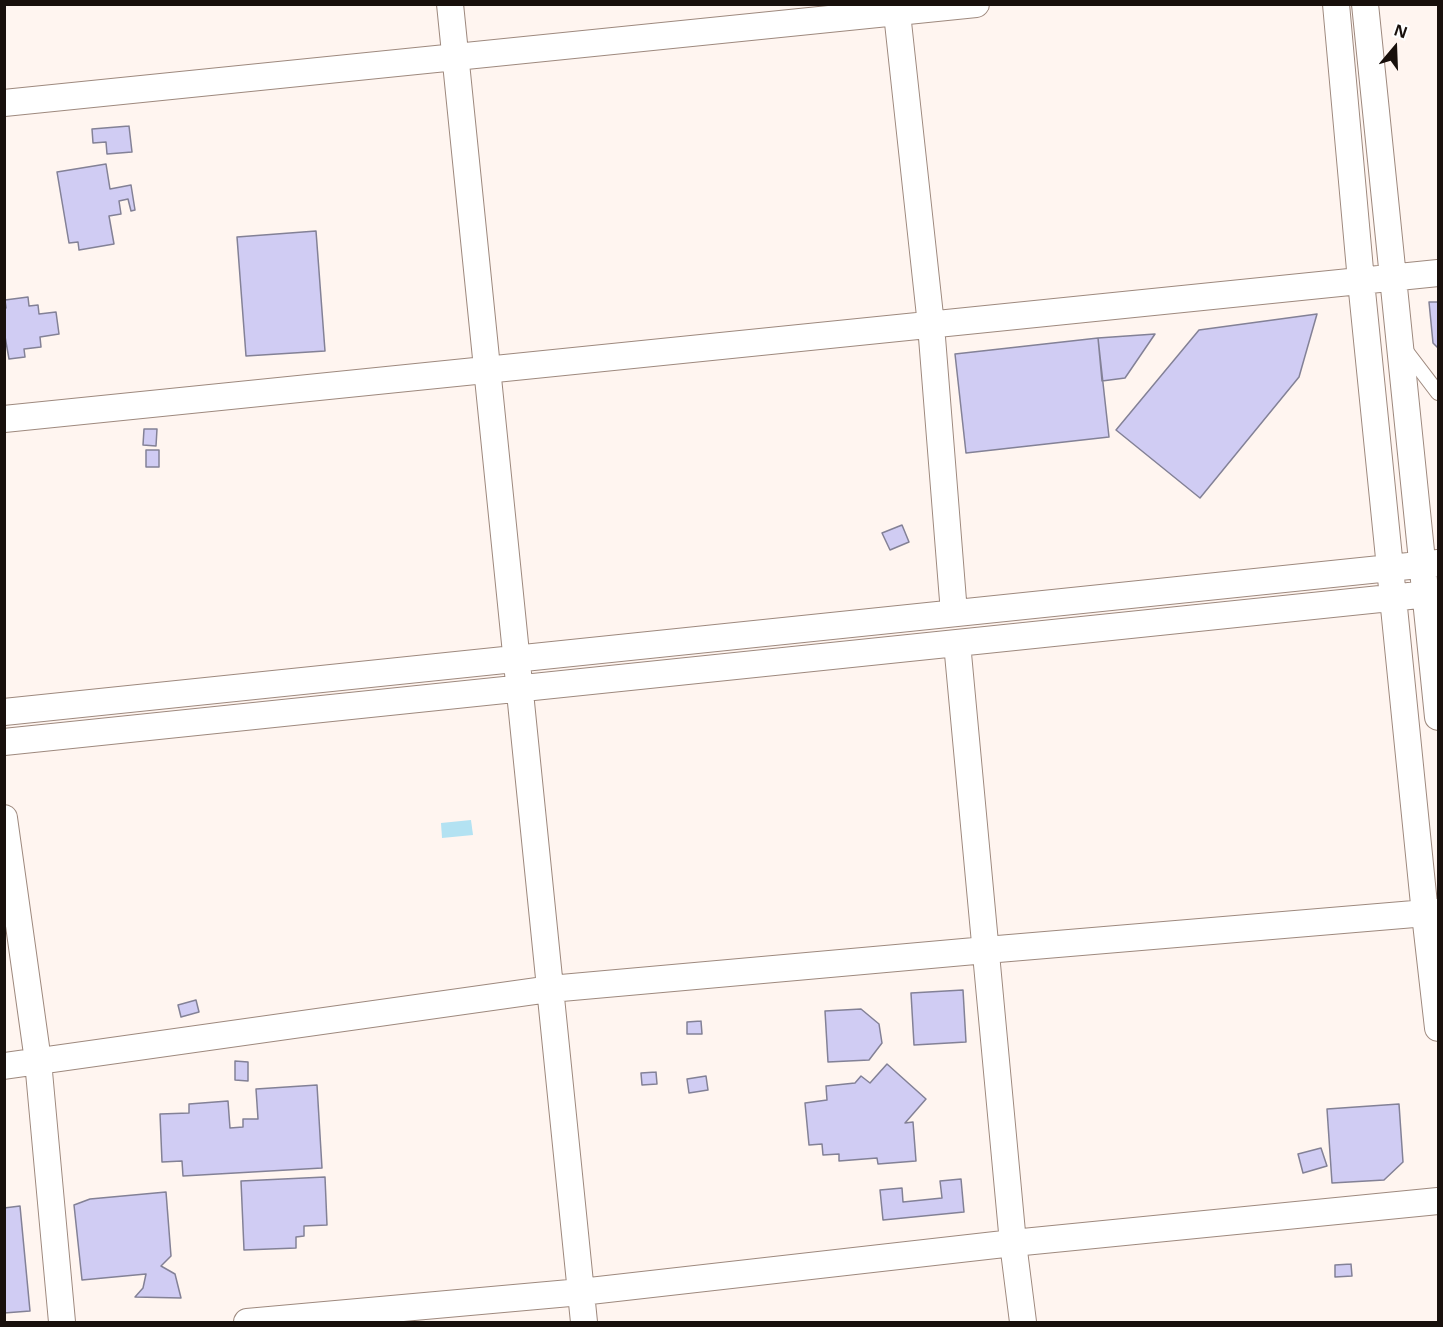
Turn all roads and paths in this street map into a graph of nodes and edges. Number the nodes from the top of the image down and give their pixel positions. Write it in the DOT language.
graph roads {
  1 [pos="450,4"];
  2 [pos="976,4"];
  3 [pos="1336,4"];
  4 [pos="1365,4"];
  5 [pos="897,9"];
  6 [pos="455,57"];
  7 [pos="4,103"];
  8 [pos="1438,273"];
  9 [pos="1393,278"];
  10 [pos="1361,281"];
  11 [pos="931,325"];
  12 [pos="1400,343"];
  13 [pos="487,370"];
  14 [pos="1438,393"];
  15 [pos="4,419"];
  16 [pos="1431,564"];
  17 [pos="1390,568"];
  18 [pos="1432,594"];
  19 [pos="1394,598"];
  20 [pos="954,613"];
  21 [pos="957,643"];
  22 [pos="516,659"];
  23 [pos="520,689"];
  24 [pos="4,712"];
  25 [pos="1438,717"];
  26 [pos="4,742"];
  27 [pos="4,818"];
  28 [pos="1432,913"];
  29 [pos="986,950"];
  30 [pos="550,989"];
  31 [pos="1438,1028"];
  32 [pos="38,1061"];
  33 [pos="4,1066"];
  34 [pos="1438,1201"];
  35 [pos="1013,1243"];
  36 [pos="581,1292"];
  37 [pos="62,1323"];
  38 [pos="247,1323"];
  39 [pos="584,1323"];
  40 [pos="1023,1323"];
  1 -- 6 [label="street"];
  2 -- 5 [label="street"];
  3 -- 10 [label="street"];
  4 -- 9 [label="street"];
  5 -- 6 [label="street"];
  5 -- 11 [label="street"];
  6 -- 7 [label="street"];
  6 -- 13 [label="street"];
  8 -- 9 [label="street"];
  9 -- 10 [label="street"];
  9 -- 12 [label="street"];
  10 -- 11 [label="street"];
  10 -- 17 [label="street"];
  11 -- 13 [label="street"];
  11 -- 20 [label="street"];
  12 -- 14 [label="lane"];
  12 -- 16 [label="street"];
  13 -- 15 [label="street"];
  13 -- 22 [label="street"];
  16 -- 17 [label="street"];
  16 -- 18 [label="street"];
  17 -- 19 [label="street"];
  17 -- 20 [label="street"];
  18 -- 19 [label="street"];
  18 -- 25 [label="street"];
  19 -- 21 [label="street"];
  19 -- 28 [label="street"];
  20 -- 22 [label="street"];
  21 -- 23 [label="street"];
  21 -- 29 [label="street"];
  22 -- 23 [label="street"];
  22 -- 24 [label="street"];
  23 -- 26 [label="street"];
  23 -- 30 [label="street"];
  27 -- 32 [label="street"];
  28 -- 29 [label="street"];
  28 -- 31 [label="street"];
  29 -- 30 [label="street"];
  29 -- 35 [label="street"];
  30 -- 32 [label="street"];
  30 -- 36 [label="street"];
  32 -- 33 [label="street"];
  32 -- 37 [label="street"];
  34 -- 35 [label="street"];
  35 -- 36 [label="street"];
  35 -- 40 [label="street"];
  36 -- 38 [label="street"];
  36 -- 39 [label="street"];
}
